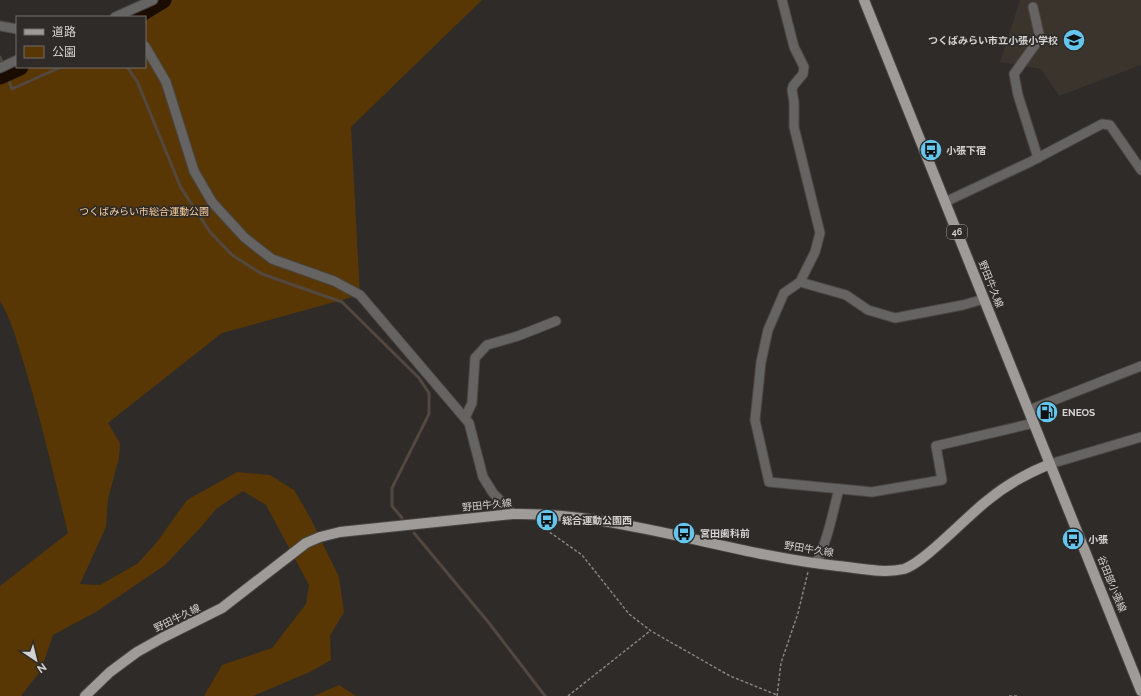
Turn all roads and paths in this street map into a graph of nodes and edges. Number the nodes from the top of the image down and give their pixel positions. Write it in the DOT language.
graph roads {
  1 [pos="153,0"];
  2 [pos="782,0"];
  3 [pos="864,0"];
  4 [pos="1033,7"];
  5 [pos="127,15"];
  6 [pos="0,26"];
  7 [pos="16,29"];
  8 [pos="146,48"];
  9 [pos="16,60"];
  10 [pos="0,68"];
  11 [pos="1038,158"];
  12 [pos="1140,168"];
  13 [pos="945,202"];
  14 [pos="800,282"];
  15 [pos="984,298"];
  16 [pos="556,321"];
  17 [pos="1141,366"];
  18 [pos="1029,410"];
  19 [pos="465,418"];
  20 [pos="1034,423"];
  21 [pos="1141,437"];
  22 [pos="1050,464"];
  23 [pos="839,489"];
  24 [pos="513,514"];
  25 [pos="535,514"];
  26 [pos="813,563"];
  27 [pos="650,631"];
  28 [pos="1140,686"];
  29 [pos="85,696"];
  30 [pos="568,696"];
  31 [pos="777,696"];
  32 [pos="1009,696"];
  33 [pos="1019,696"];
  1 -- 5 [label="street"];
  2 -- 14 [label="street"];
  3 -- 13 [label="main road, 野田牛久線 / 46"];
  4 -- 11 [label="street"];
  6 -- 7 [label="street"];
  8 -- 19 [label="street"];
  9 -- 10 [label="street"];
  11 -- 12 [label="street"];
  11 -- 13 [label="street"];
  13 -- 15 [label="main road, 野田牛久線 / 46"];
  14 -- 15 [label="street"];
  14 -- 23 [label="street"];
  15 -- 18 [label="main road, 野田牛久線 / 46"];
  16 -- 19 [label="street"];
  17 -- 18 [label="street"];
  18 -- 20 [label="main road, 野田牛久線 / 46"];
  19 -- 24 [label="street"];
  20 -- 22 [label="main road, 野田牛久線 / 46"];
  20 -- 23 [label="street"];
  21 -- 22 [label="street"];
  22 -- 26 [label="main road, 野田牛久線"];
  22 -- 28 [label="main road, 谷田部小張線"];
  23 -- 26 [label="street"];
  24 -- 25 [label="main road, 野田牛久線"];
  24 -- 29 [label="main road, 野田牛久線"];
  25 -- 26 [label="main road, 野田牛久線"];
  25 -- 27 [label="path"];
  26 -- 31 [label="path"];
  27 -- 30 [label="path"];
  27 -- 31 [label="path"];
  32 -- 33 [label="path"];
}
